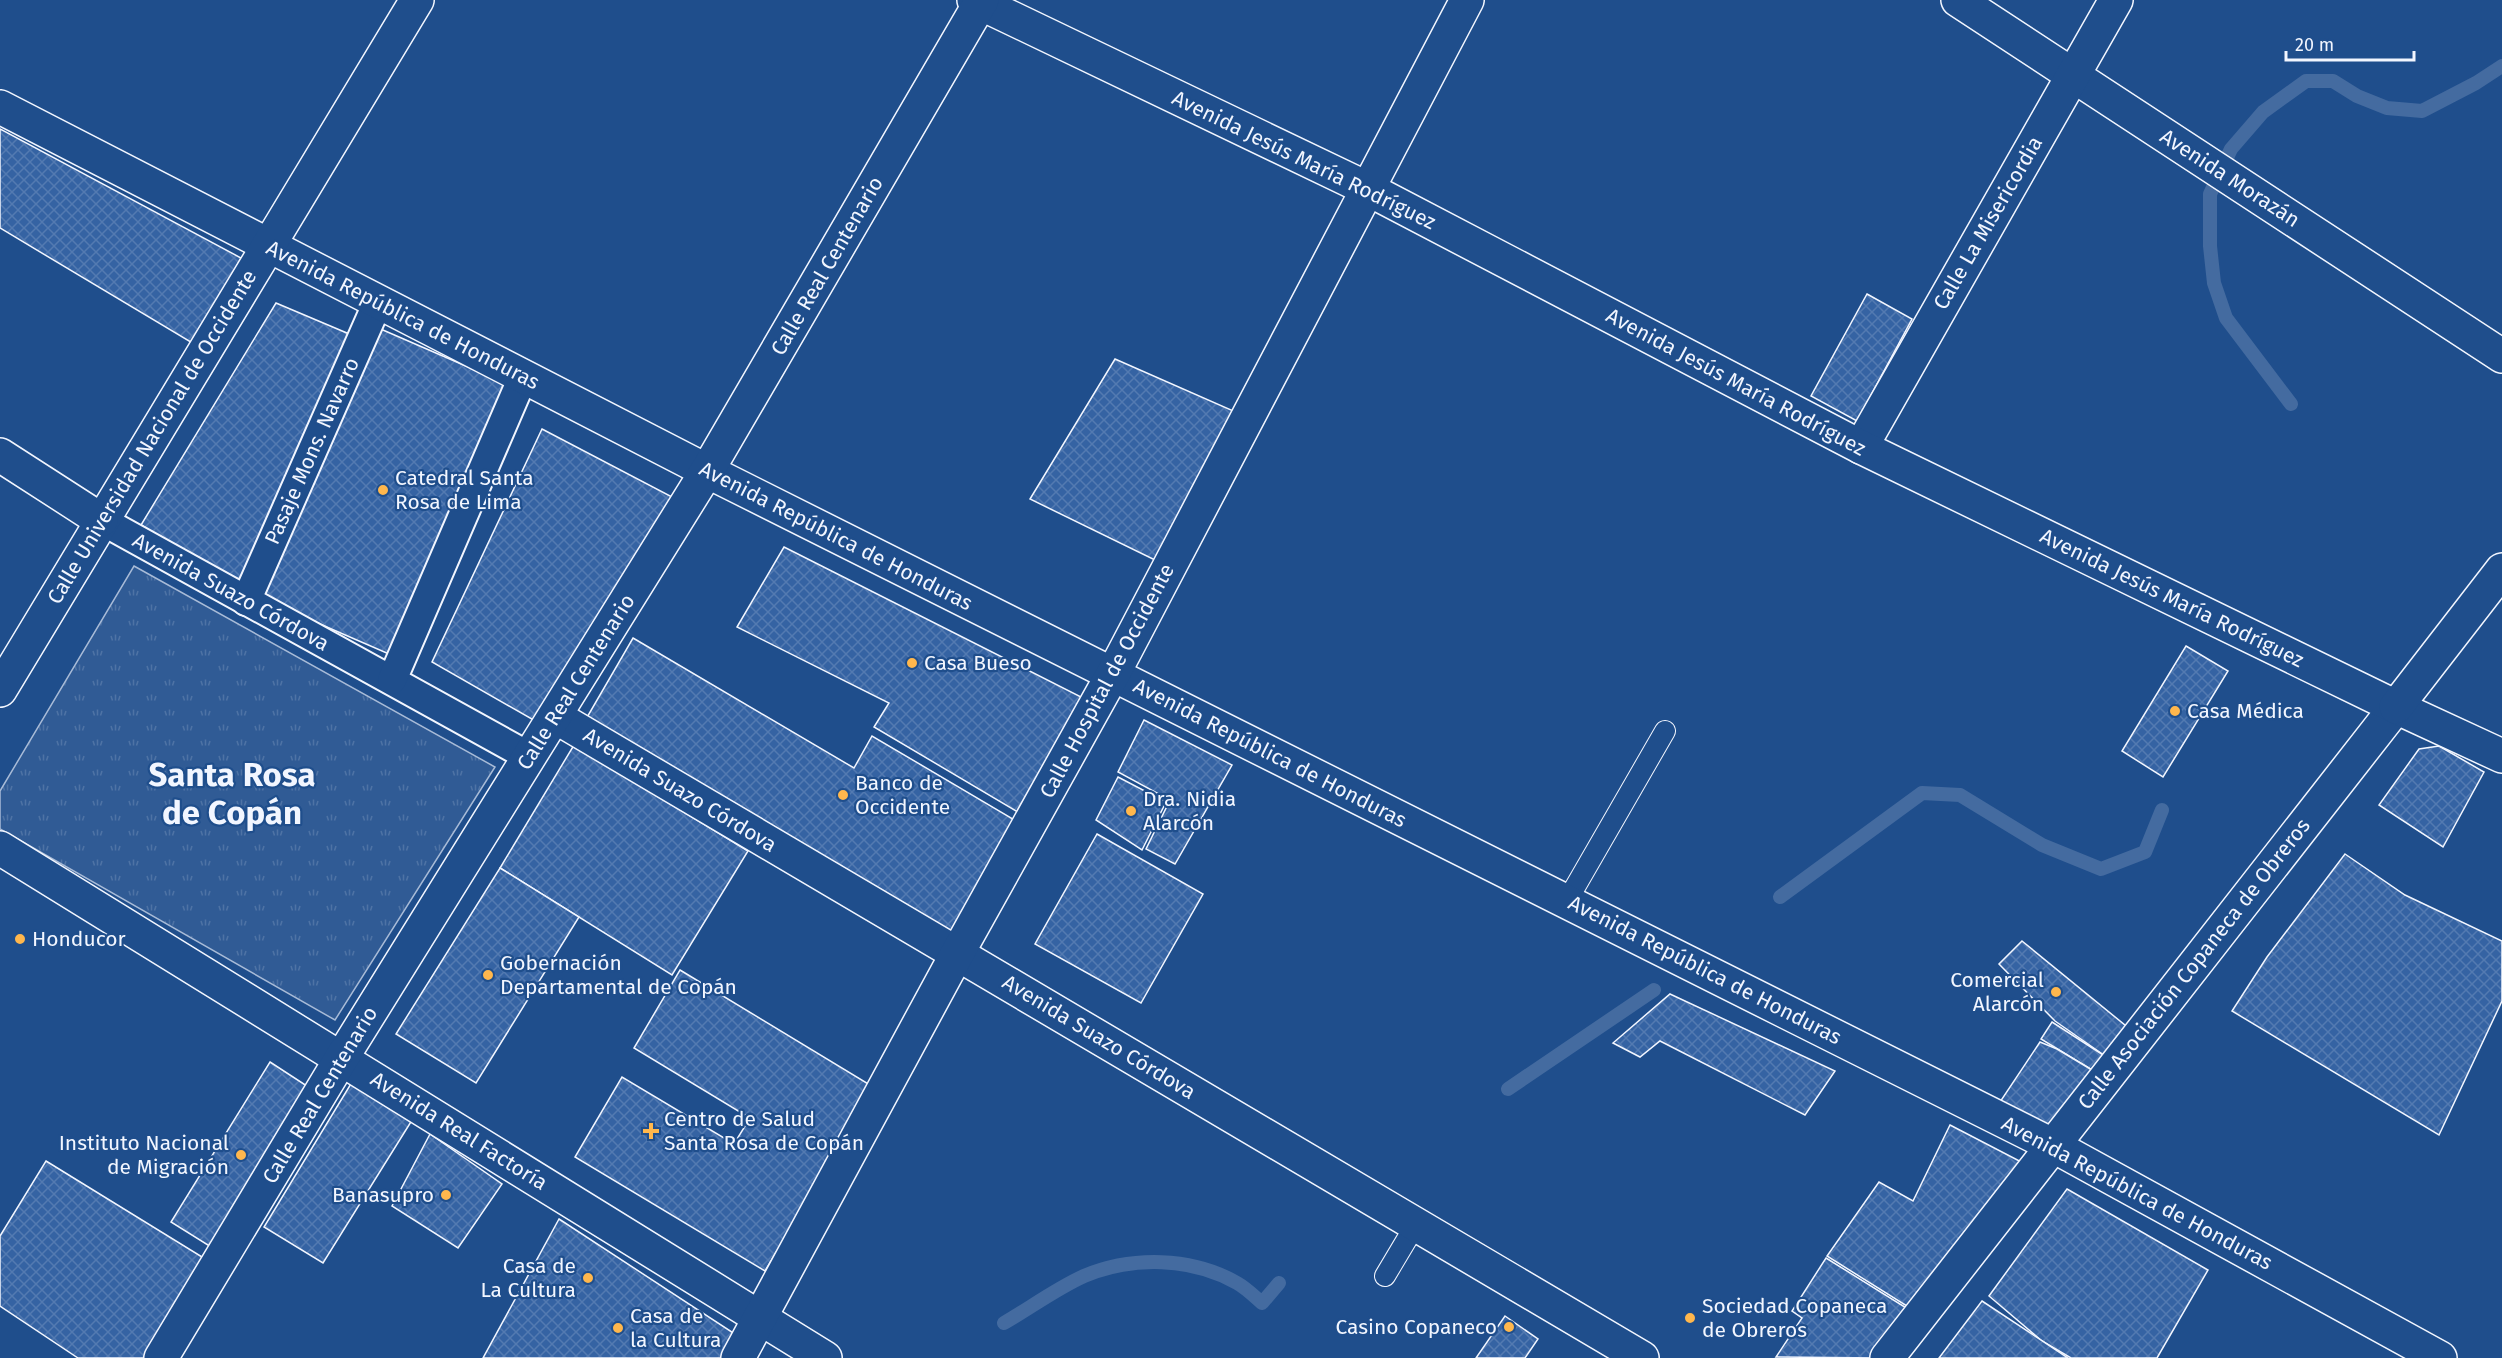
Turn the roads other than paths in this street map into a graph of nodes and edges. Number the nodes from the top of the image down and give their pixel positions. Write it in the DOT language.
graph roads {
  1 [pos="417,0"];
  2 [pos="1467,0"];
  3 [pos="1958,0"];
  4 [pos="2116,0"];
  5 [pos="979,1"];
  6 [pos="2072,76"];
  7 [pos="0,107"];
  8 [pos="1366,188"];
  9 [pos="268,245"];
  10 [pos="378,302"];
  11 [pos="2502,356"];
  12 [pos="523,377"];
  13 [pos="1861,447"];
  14 [pos="0,455"];
  15 [pos="707,471"];
  16 [pos="101,520"];
  17 [pos="2502,570"];
  18 [pos="246,601"];
  19 [pos="1113,674"];
  20 [pos="392,680"];
  21 [pos="0,690"];
  22 [pos="2396,707"];
  23 [pos="556,717"];
  24 [pos="1665,731"];
  25 [pos="528,756"];
  26 [pos="2502,756"];
  27 [pos="0,848"];
  28 [pos="1567,901"];
  29 [pos="957,954"];
  30 [pos="341,1059"];
  31 [pos="2052,1145"];
  32 [pos="1416,1224"];
  33 [pos="1384,1276"];
  34 [pos="760,1318"];
  35 [pos="161,1358"];
  36 [pos="738,1358"];
  37 [pos="825,1358"];
  38 [pos="1642,1358"];
  39 [pos="1887,1358"];
  40 [pos="2440,1358"];
  1 -- 9 [label="street, Calle Universidad Nacional de Occidente"];
  2 -- 8 [label="street, Calle Hospital de Occidente"];
  3 -- 6 [label="street, Avenida Morazán"];
  4 -- 6 [label="street, Calle La Misericordia"];
  5 -- 8 [label="street, Avenida Jesús María Rodríguez"];
  5 -- 15 [label="street, Calle Real Centenario"];
  6 -- 11 [label="street, Avenida Morazán"];
  6 -- 13 [label="street, Calle La Misericordia"];
  7 -- 9 [label="street, Avenida República de Honduras"];
  8 -- 13 [label="street, Avenida Jesús María Rodríguez"];
  8 -- 19 [label="street, Calle Hospital de Occidente"];
  9 -- 10 [label="street, Avenida República de Honduras"];
  9 -- 16 [label="street, Calle Universidad Nacional de Occidente"];
  10 -- 12 [label="street, Avenida República de Honduras"];
  10 -- 18 [label="street, Pasaje Mons. Navarro"];
  12 -- 15 [label="street, Avenida República de Honduras"];
  12 -- 20 [label="street"];
  13 -- 22 [label="street, Avenida Jesús María Rodríguez"];
  14 -- 16 [label="street, Avenida Suazo Córdova"];
  15 -- 19 [label="street, Avenida República de Honduras"];
  15 -- 23 [label="street, Calle Real Centenario"];
  16 -- 18 [label="street, Avenida Suazo Córdova"];
  16 -- 21 [label="street, Calle Universidad Nacional de Occidente"];
  17 -- 22 [label="street, Calle Asociación Copaneca de Obreros"];
  18 -- 20 [label="street, Avenida Suazo Córdova"];
  19 -- 28 [label="street, Avenida República de Honduras"];
  19 -- 29 [label="street, Calle Hospital de Occidente"];
  20 -- 25 [label="street, Avenida Suazo Córdova"];
  22 -- 26 [label="street, Avenida Jesús María Rodríguez"];
  22 -- 31 [label="street, Calle Asociación Copaneca de Obreros"];
  23 -- 25 [label="street, Calle Real Centenario"];
  23 -- 29 [label="street, Avenida Suazo Córdova"];
  24 -- 28 [label="lane"];
  25 -- 30 [label="street, Calle Real Centenario"];
  27 -- 30 [label="street, Avenida Real Factoría"];
  28 -- 31 [label="street, Avenida República de Honduras"];
  29 -- 32 [label="street, Avenida Suazo Córdova"];
  29 -- 34 [label="street, Calle Hospital de Occidente"];
  30 -- 34 [label="street, Avenida Real Factoría"];
  30 -- 35 [label="street, Calle Real Centenario"];
  31 -- 39 [label="street, Calle Asociación Copaneca de Obreros"];
  31 -- 40 [label="street, Avenida República de Honduras"];
  32 -- 33 [label="lane"];
  32 -- 38 [label="street, Avenida Suazo Córdova"];
  34 -- 36 [label="street, Calle Hospital de Occidente"];
  34 -- 37 [label="street, Avenida Real Factoría"];
}
